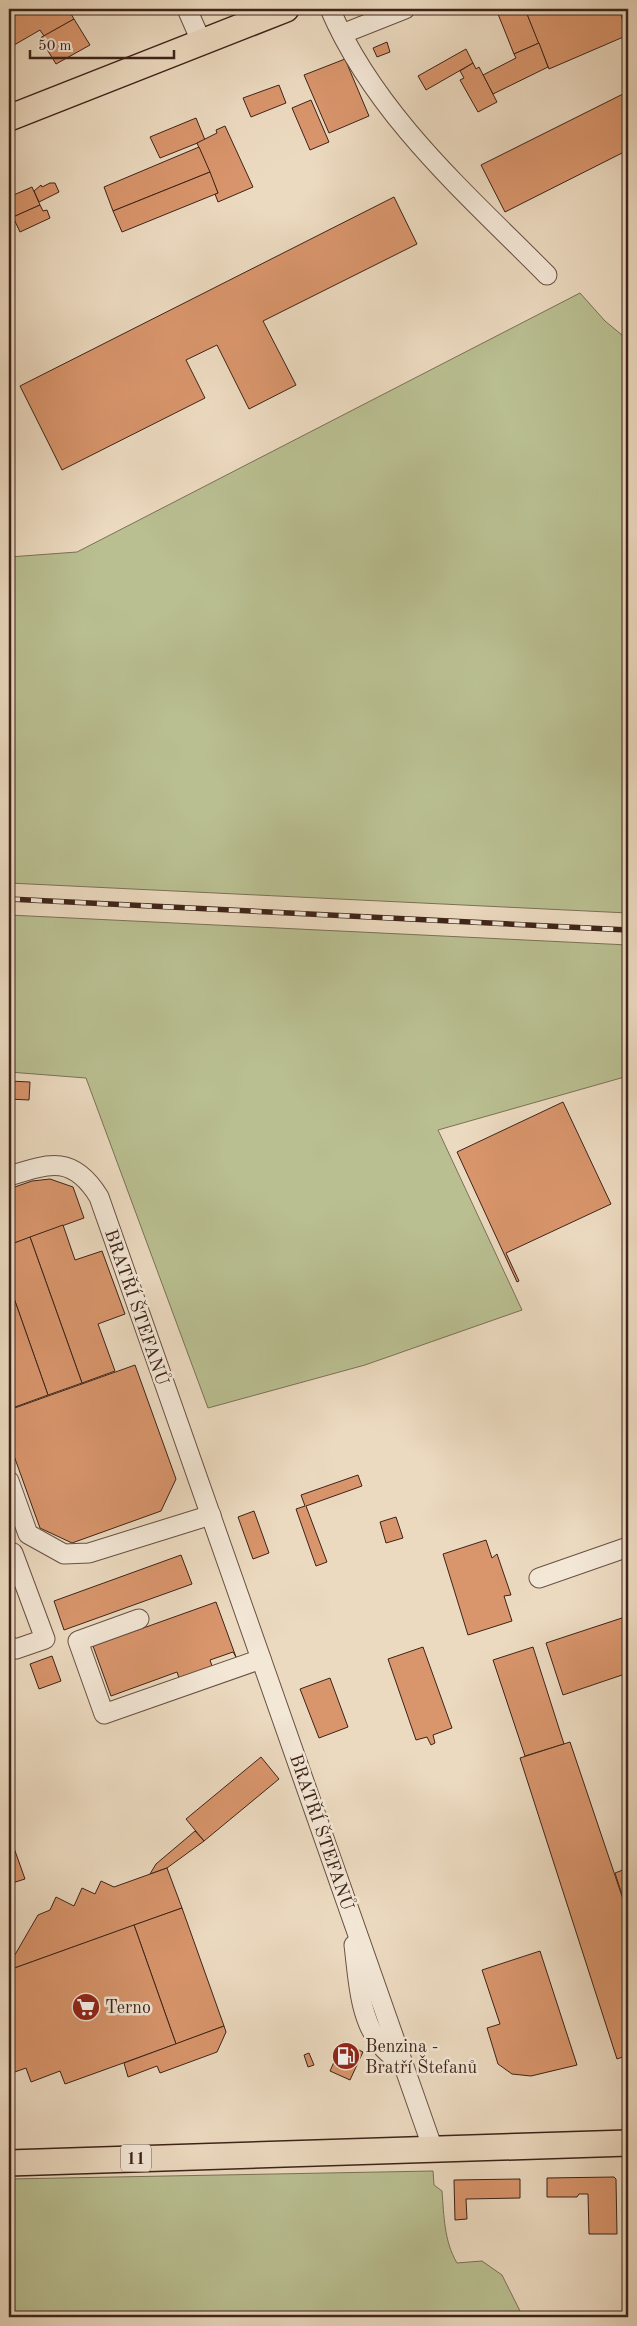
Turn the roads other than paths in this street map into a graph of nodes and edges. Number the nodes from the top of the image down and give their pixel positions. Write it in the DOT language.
graph roads {
  1 [pos="188,9"];
  2 [pos="286,9"];
  3 [pos="330,9"];
  4 [pos="405,9"];
  5 [pos="342,34"];
  6 [pos="201,40"];
  7 [pos="9,118"];
  8 [pos="547,275"];
  9 [pos="9,1176"];
  10 [pos="9,1481"];
  11 [pos="211,1515"];
  12 [pos="38,1540"];
  13 [pos="628,1547"];
  14 [pos="11,1553"];
  15 [pos="540,1578"];
  16 [pos="140,1619"];
  17 [pos="9,1646"];
  18 [pos="261,1659"];
  19 [pos="628,2143"];
  20 [pos="433,2148"];
  21 [pos="9,2163"];
  1 -- 6 [label="street"];
  2 -- 6 [label="main road"];
  3 -- 5 [label="street"];
  4 -- 5 [label="street"];
  5 -- 8 [label="street"];
  6 -- 7 [label="main road"];
  9 -- 11 [label="street, BRATŘÍ ŠTEFANŮ"];
  10 -- 12 [label="street"];
  11 -- 12 [label="street"];
  11 -- 18 [label="street, BRATŘÍ ŠTEFANŮ"];
  12 -- 14 [label="street"];
  13 -- 15 [label="street"];
  14 -- 17 [label="street"];
  16 -- 18 [label="street"];
  18 -- 20 [label="street, BRATŘÍ ŠTEFANŮ"];
  19 -- 20 [label="main road, 11"];
  20 -- 21 [label="main road, 11"];
}
